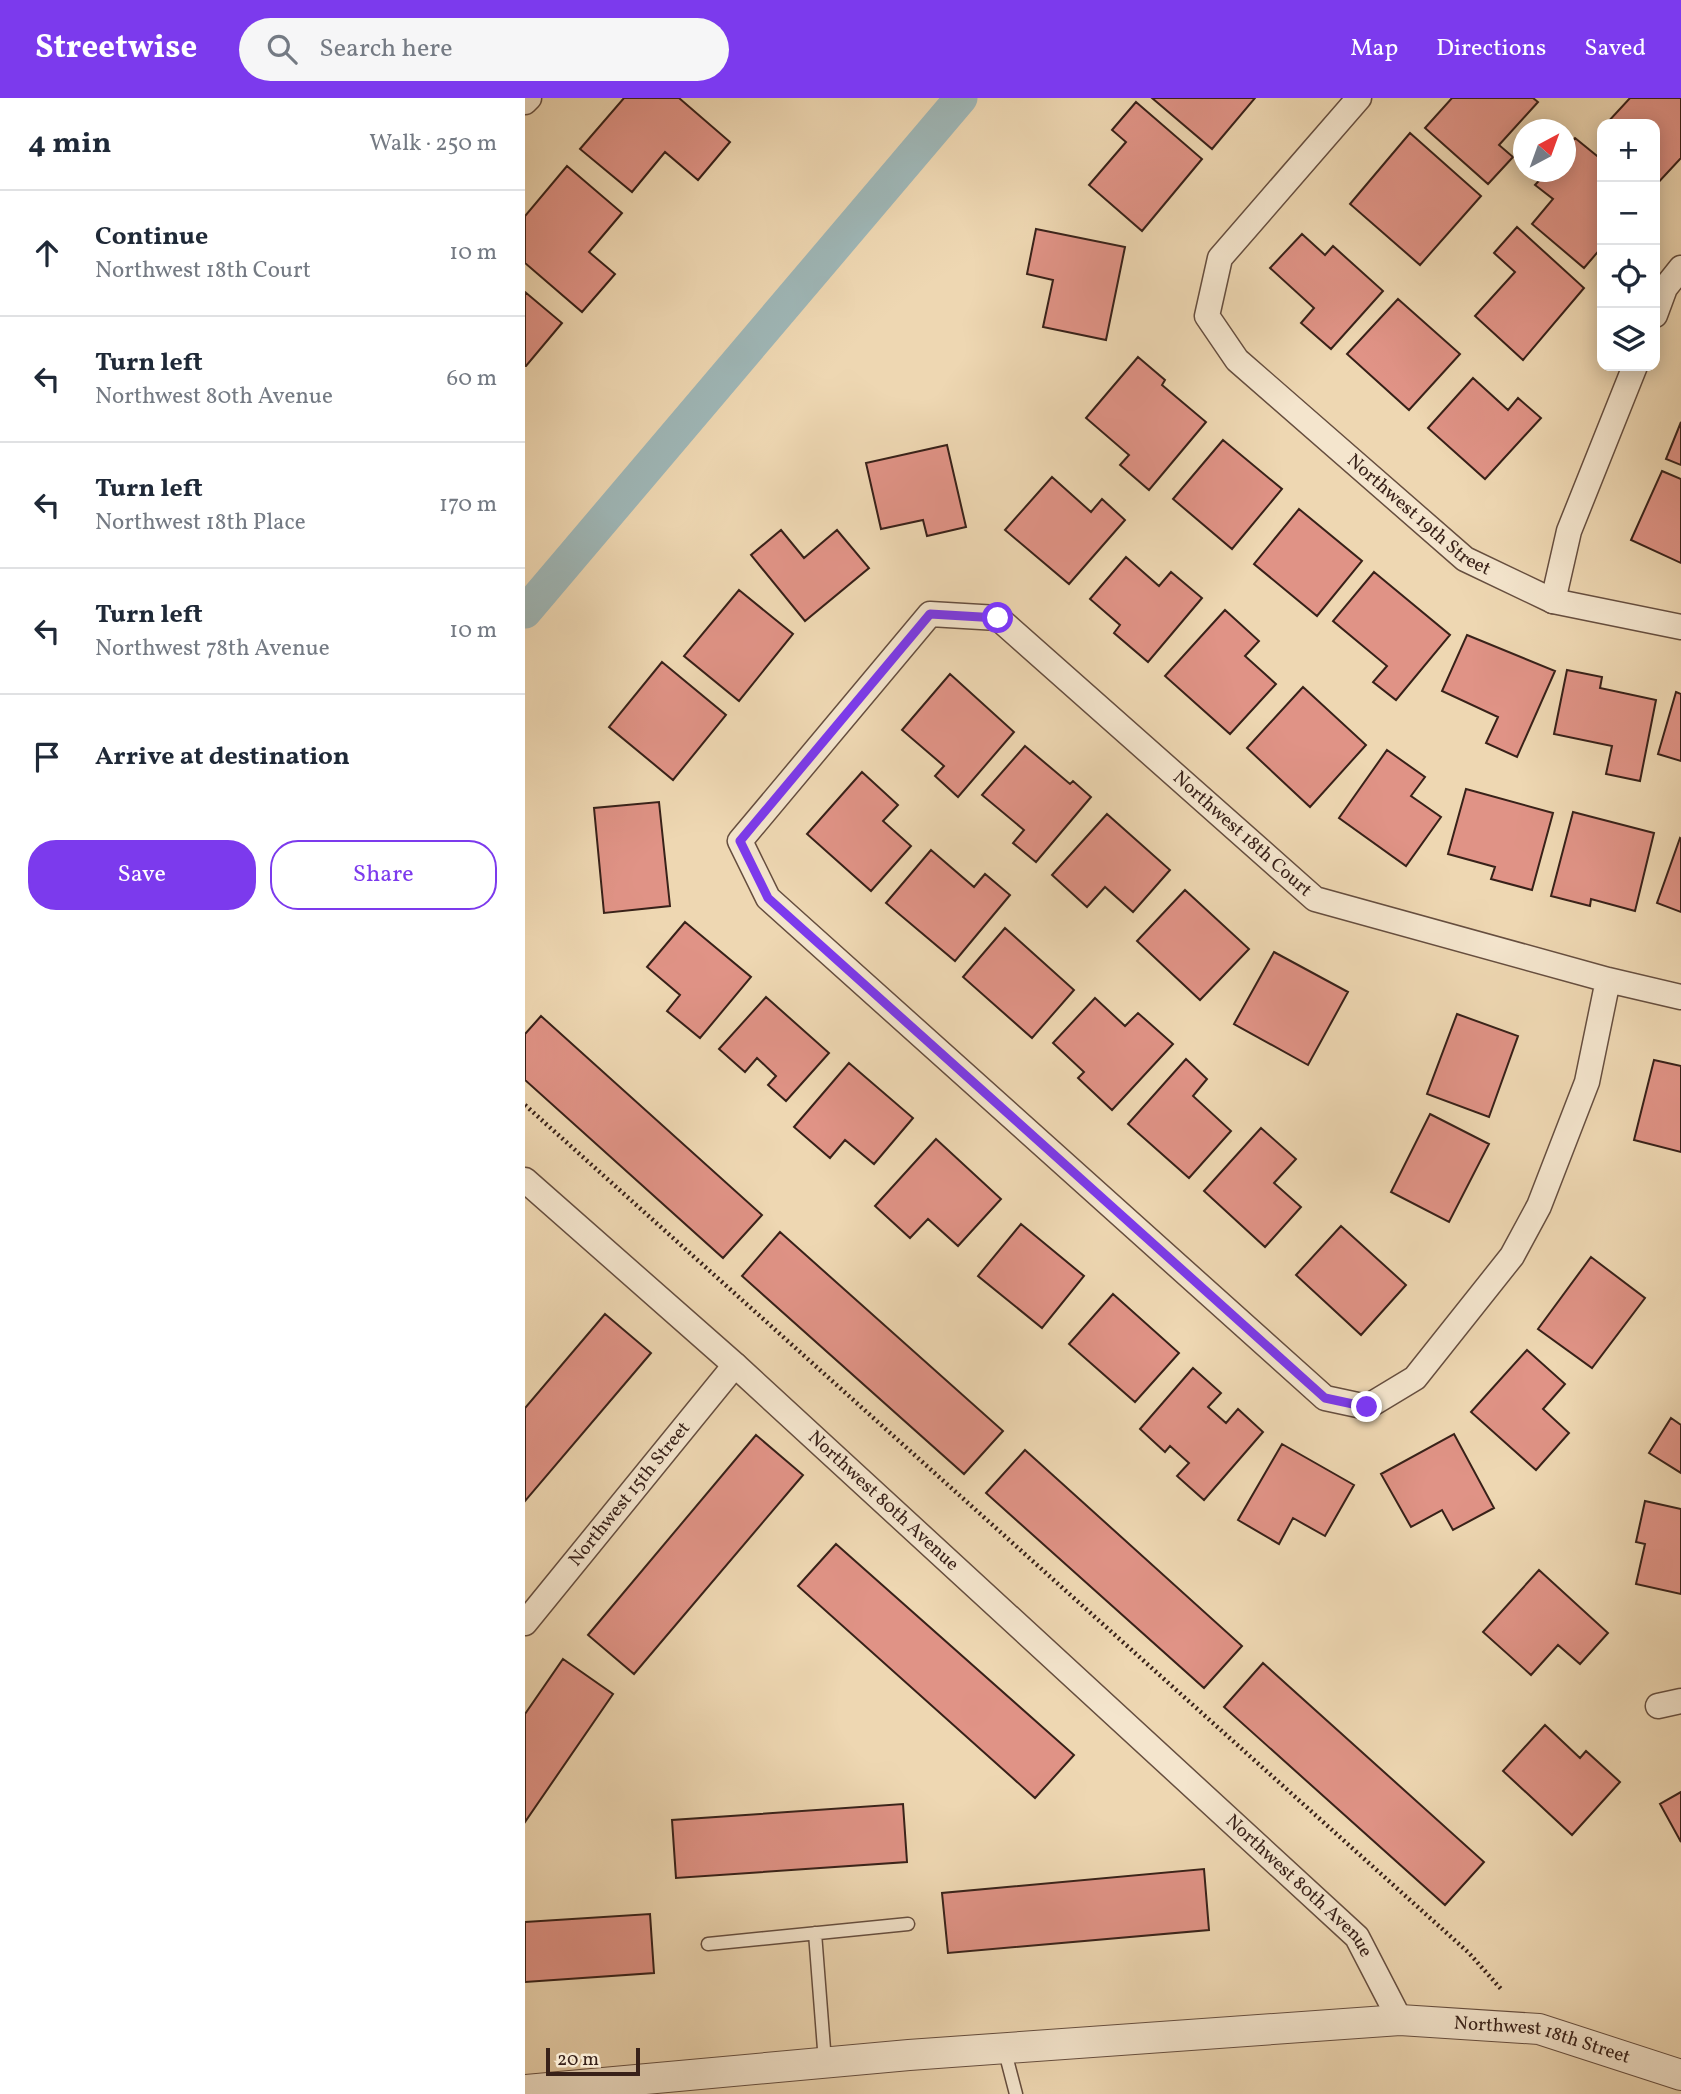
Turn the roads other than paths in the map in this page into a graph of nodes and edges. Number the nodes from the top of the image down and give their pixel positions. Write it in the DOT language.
graph roads {
  1 [pos="529,98"];
  2 [pos="1359,98"];
  3 [pos="525,102"];
  4 [pos="1681,268"];
  5 [pos="1658,308"];
  6 [pos="1633,371"];
  7 [pos="1553,601"];
  8 [pos="1681,627"];
  9 [pos="1608,981"];
  10 [pos="1681,997"];
  11 [pos="525,1180"];
  12 [pos="735,1365"];
  13 [pos="525,1623"];
  14 [pos="908,1924"];
  15 [pos="815,1933"];
  16 [pos="708,1944"];
  17 [pos="1400,2020"];
  18 [pos="1004,2048"];
  19 [pos="825,2062"];
  20 [pos="1681,2075"];
  21 [pos="525,2090"];
  22 [pos="1016,2094"];
  1 -- 3 [label="street"];
  2 -- 7 [label="street, Northwest 19th Street"];
  4 -- 5 [label="street"];
  6 -- 7 [label="street"];
  7 -- 8 [label="street, Northwest 19th Street"];
  9 -- 9 [label="street, Northwest 18th Court"];
  9 -- 10 [label="street, Northwest 18th Court"];
  11 -- 12 [label="street, Northwest 80th Avenue"];
  12 -- 13 [label="street, Northwest 15th Street"];
  12 -- 17 [label="street, Northwest 80th Avenue"];
  14 -- 15 [label="lane"];
  15 -- 16 [label="lane"];
  15 -- 19 [label="lane"];
  17 -- 18 [label="street"];
  17 -- 20 [label="street, Northwest 18th Street"];
  18 -- 19 [label="street"];
  18 -- 22 [label="lane"];
  19 -- 21 [label="street"];
}
